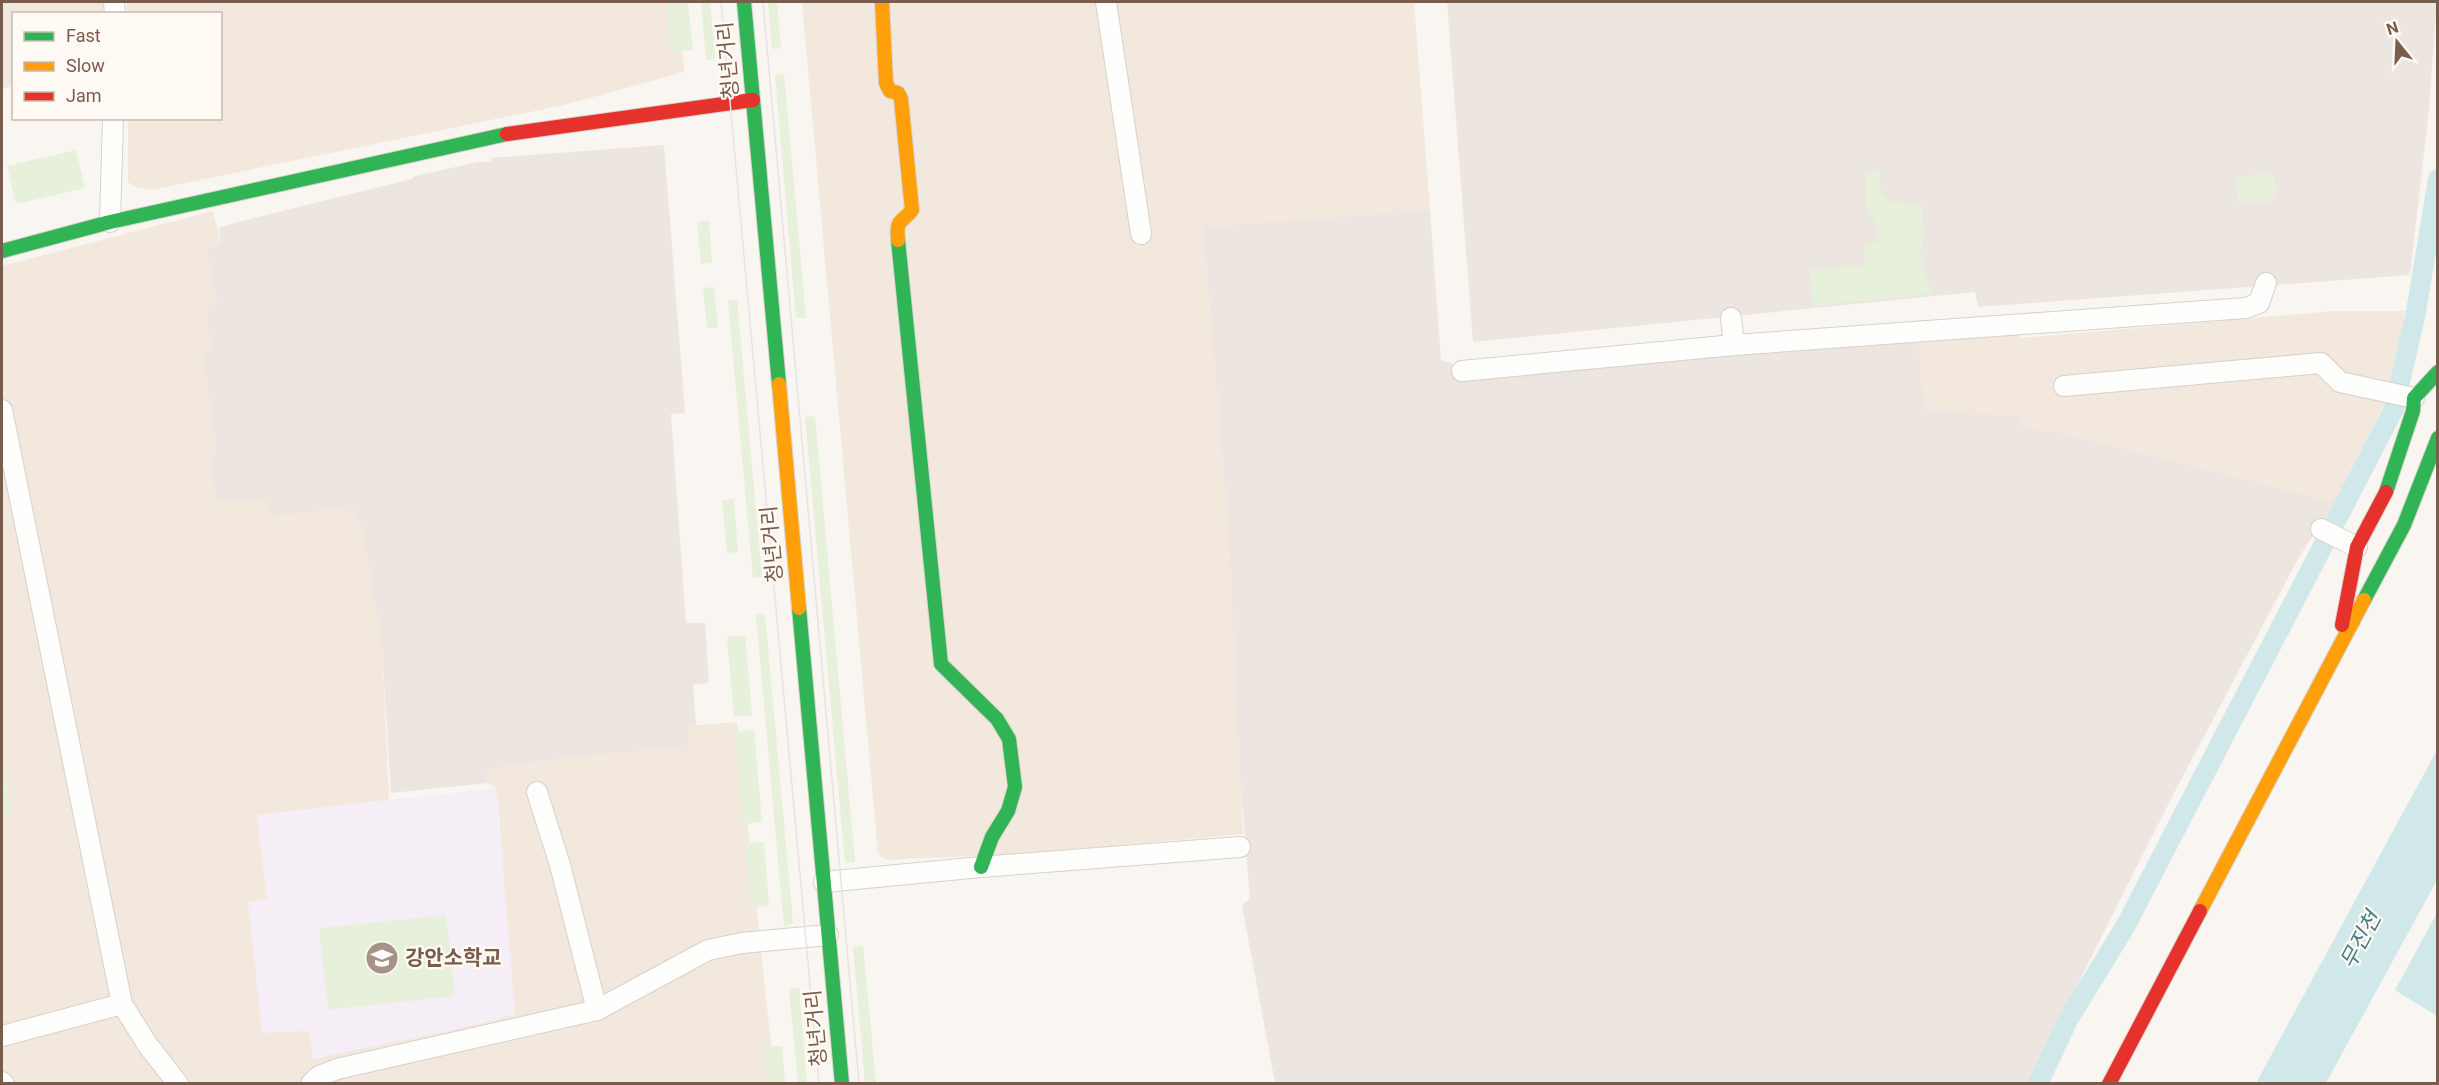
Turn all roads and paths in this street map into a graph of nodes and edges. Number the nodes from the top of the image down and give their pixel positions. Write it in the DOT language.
graph roads {
  1 [pos="744,2"];
  2 [pos="882,2"];
  3 [pos="1106,2"];
  4 [pos="753,100"];
  5 [pos="113,120"];
  6 [pos="110,222"];
  7 [pos="1141,234"];
  8 [pos="2,251"];
  9 [pos="2266,283"];
  10 [pos="1731,318"];
  11 [pos="1734,345"];
  12 [pos="1461,371"];
  13 [pos="2438,372"];
  14 [pos="2064,386"];
  15 [pos="2410,397"];
  16 [pos="2,410"];
  17 [pos="2438,438"];
  18 [pos="2320,529"];
  19 [pos="2351,545"];
  20 [pos="2336,655"];
  21 [pos="537,792"];
  22 [pos="1240,847"];
  23 [pos="981,867"];
  24 [pos="824,882"];
  25 [pos="828,935"];
  26 [pos="122,1004"];
  27 [pos="597,1010"];
  28 [pos="2,1036"];
  29 [pos="178,1083"];
  30 [pos="311,1083"];
  31 [pos="842,1083"];
  32 [pos="2109,1083"];
  1 -- 4 [label="street, 청년거리"];
  2 -- 23 [label="street"];
  3 -- 7 [label="street"];
  4 -- 6 [label="street"];
  4 -- 24 [label="street, 청년거리"];
  5 -- 6 [label="street"];
  6 -- 8 [label="street"];
  9 -- 11 [label="street"];
  10 -- 11 [label="street"];
  11 -- 12 [label="street"];
  13 -- 15 [label="street"];
  14 -- 15 [label="street"];
  15 -- 19 [label="street"];
  16 -- 26 [label="street"];
  17 -- 20 [label="street"];
  18 -- 19 [label="street"];
  19 -- 20 [label="street"];
  20 -- 32 [label="street"];
  21 -- 27 [label="street"];
  22 -- 23 [label="street"];
  23 -- 24 [label="street"];
  24 -- 25 [label="street, 청년거리"];
  25 -- 27 [label="street"];
  25 -- 31 [label="street, 청년거리"];
  26 -- 28 [label="street"];
  26 -- 29 [label="street"];
  27 -- 30 [label="street"];
}
